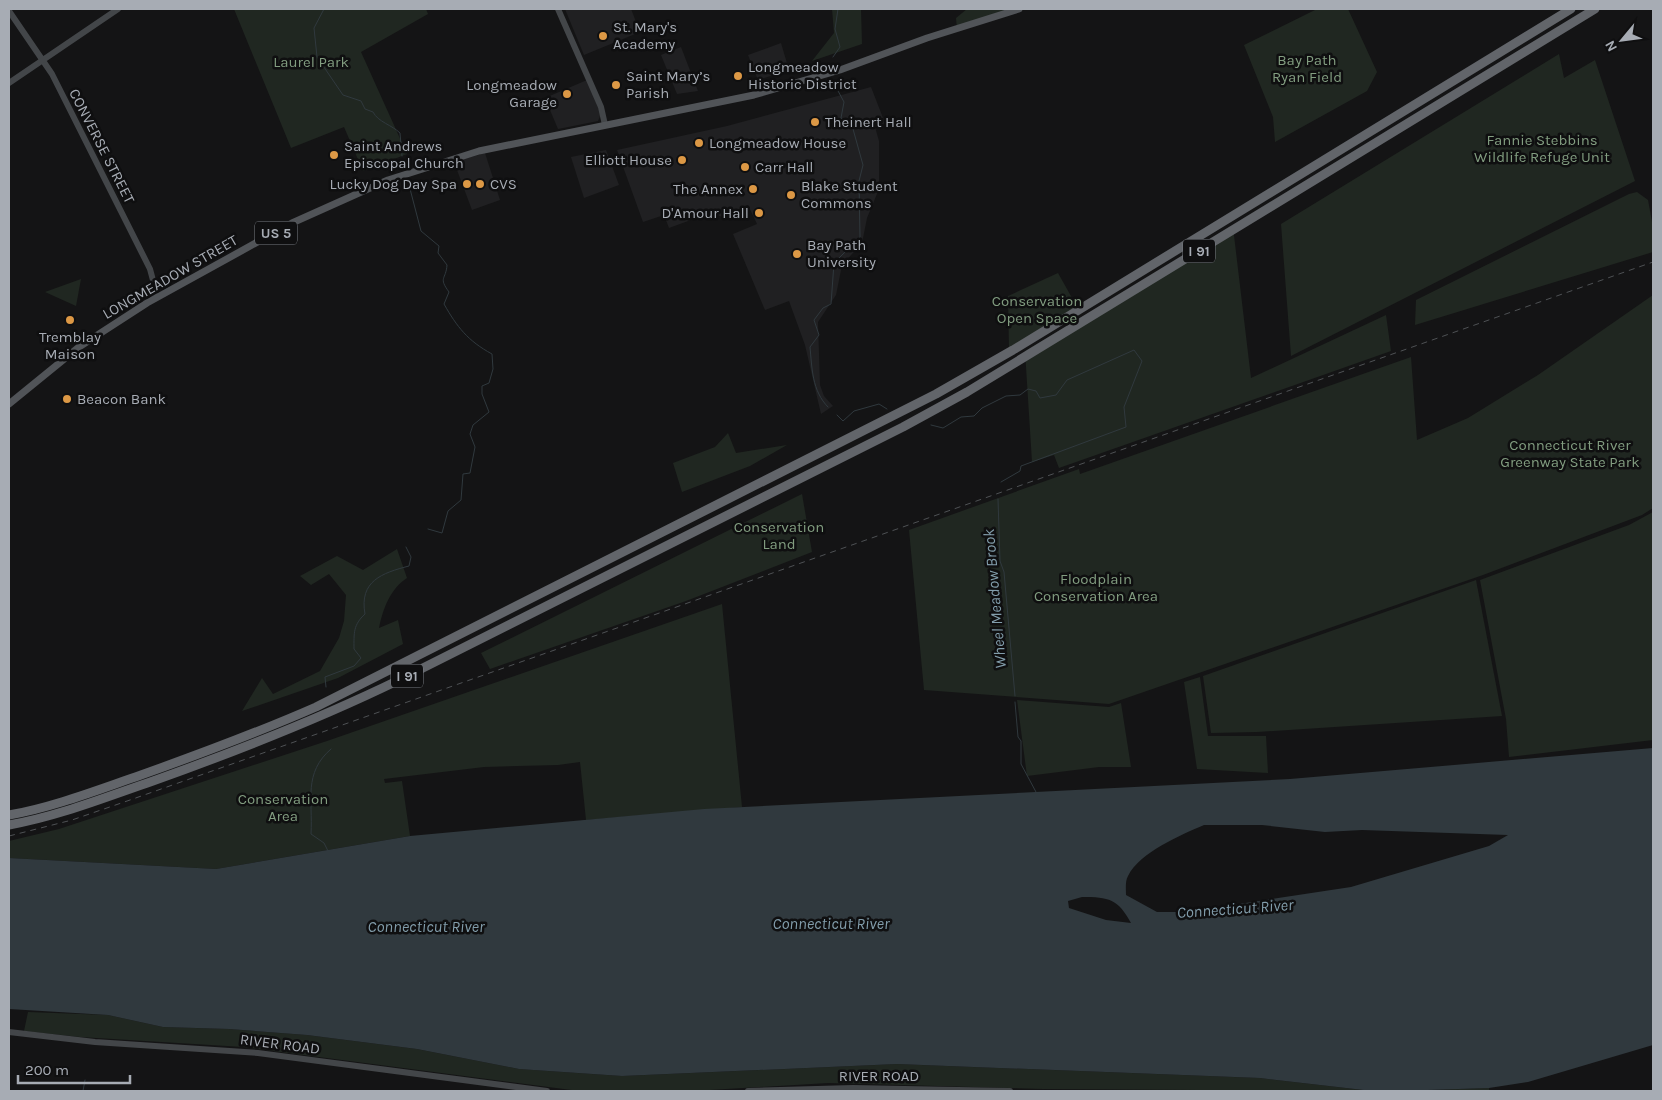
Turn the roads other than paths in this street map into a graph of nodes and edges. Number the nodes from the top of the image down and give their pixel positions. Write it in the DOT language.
graph roads {
  1 [pos="118,9"];
  2 [pos="558,9"];
  3 [pos="1019,9"];
  4 [pos="1571,9"];
  5 [pos="1595,9"];
  6 [pos="9,11"];
  7 [pos="44,60"];
  8 [pos="9,83"];
  9 [pos="605,125"];
  10 [pos="154,299"];
  11 [pos="9,404"];
  12 [pos="9,815"];
  13 [pos="9,825"];
  14 [pos="9,1032"];
  15 [pos="924,1090"];
  16 [pos="547,1091"];
  17 [pos="748,1091"];
  18 [pos="1010,1091"];
  1 -- 7 [label="street"];
  2 -- 9 [label="street"];
  3 -- 9 [label="main road, LONGMEADOW STREET / US 5"];
  4 -- 12 [label="highway, I 91"];
  5 -- 13 [label="highway, I 91"];
  6 -- 7 [label="street, CONVERSE STREET"];
  7 -- 8 [label="street"];
  7 -- 10 [label="street, CONVERSE STREET"];
  9 -- 10 [label="main road, LONGMEADOW STREET / US 5"];
  10 -- 11 [label="main road, LONGMEADOW STREET / US 5"];
  14 -- 16 [label="street, RIVER ROAD"];
  15 -- 17 [label="street, RIVER ROAD"];
  15 -- 18 [label="street, RIVER ROAD"];
}
